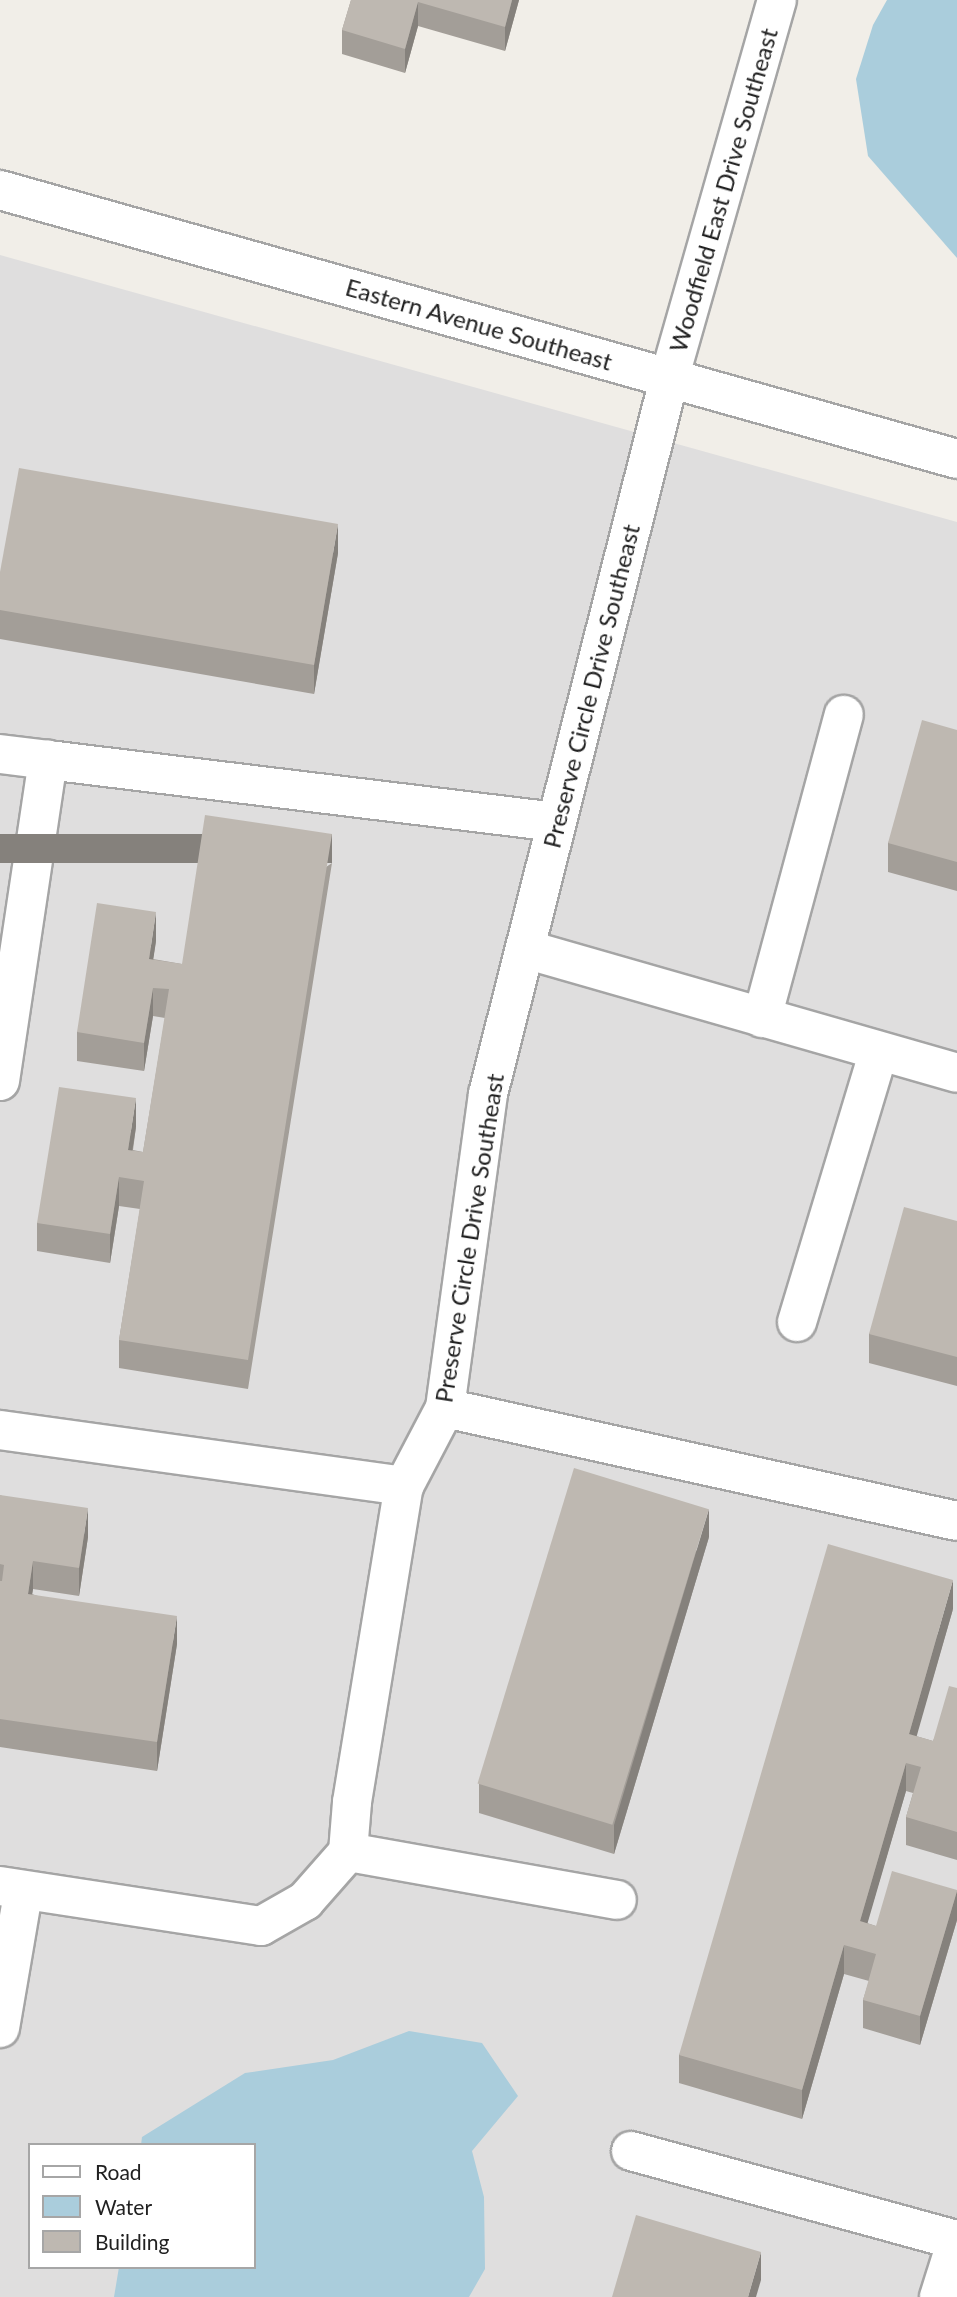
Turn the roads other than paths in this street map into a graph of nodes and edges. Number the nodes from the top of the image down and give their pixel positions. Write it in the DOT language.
graph roads {
  1 [pos="777,0"];
  2 [pos="0,190"];
  3 [pos="669,379"];
  4 [pos="957,459"];
  5 [pos="844,715"];
  6 [pos="0,754"];
  7 [pos="48,760"];
  8 [pos="556,822"];
  9 [pos="525,949"];
  10 [pos="762,1017"];
  11 [pos="879,1051"];
  12 [pos="957,1073"];
  13 [pos="0,1081"];
  14 [pos="797,1322"];
  15 [pos="445,1408"];
  16 [pos="0,1430"];
  17 [pos="404,1486"];
  18 [pos="957,1521"];
  19 [pos="348,1852"];
  20 [pos="12,1889"];
  21 [pos="617,1900"];
  22 [pos="0,2028"];
  23 [pos="631,2151"];
  24 [pos="957,2240"];
  25 [pos="939,2297"];
  1 -- 3 [label="street, Woodfield East Drive Southeast"];
  2 -- 3 [label="street, Eastern Avenue Southeast"];
  3 -- 4 [label="street, Eastern Avenue Southeast"];
  3 -- 8 [label="street, Preserve Circle Drive Southeast"];
  5 -- 10 [label="street"];
  6 -- 7 [label="street"];
  7 -- 8 [label="street"];
  7 -- 13 [label="street"];
  8 -- 9 [label="street, Preserve Circle Drive Southeast"];
  9 -- 10 [label="street"];
  9 -- 15 [label="street, Preserve Circle Drive Southeast"];
  10 -- 11 [label="street"];
  11 -- 12 [label="street"];
  11 -- 14 [label="street"];
  15 -- 17 [label="street, Preserve Circle Drive Southeast"];
  15 -- 18 [label="street"];
  16 -- 17 [label="street"];
  17 -- 19 [label="street, Preserve Circle Drive Southeast"];
  19 -- 20 [label="street"];
  19 -- 21 [label="street"];
  20 -- 22 [label="street"];
  23 -- 24 [label="street"];
  24 -- 25 [label="street"];
}
